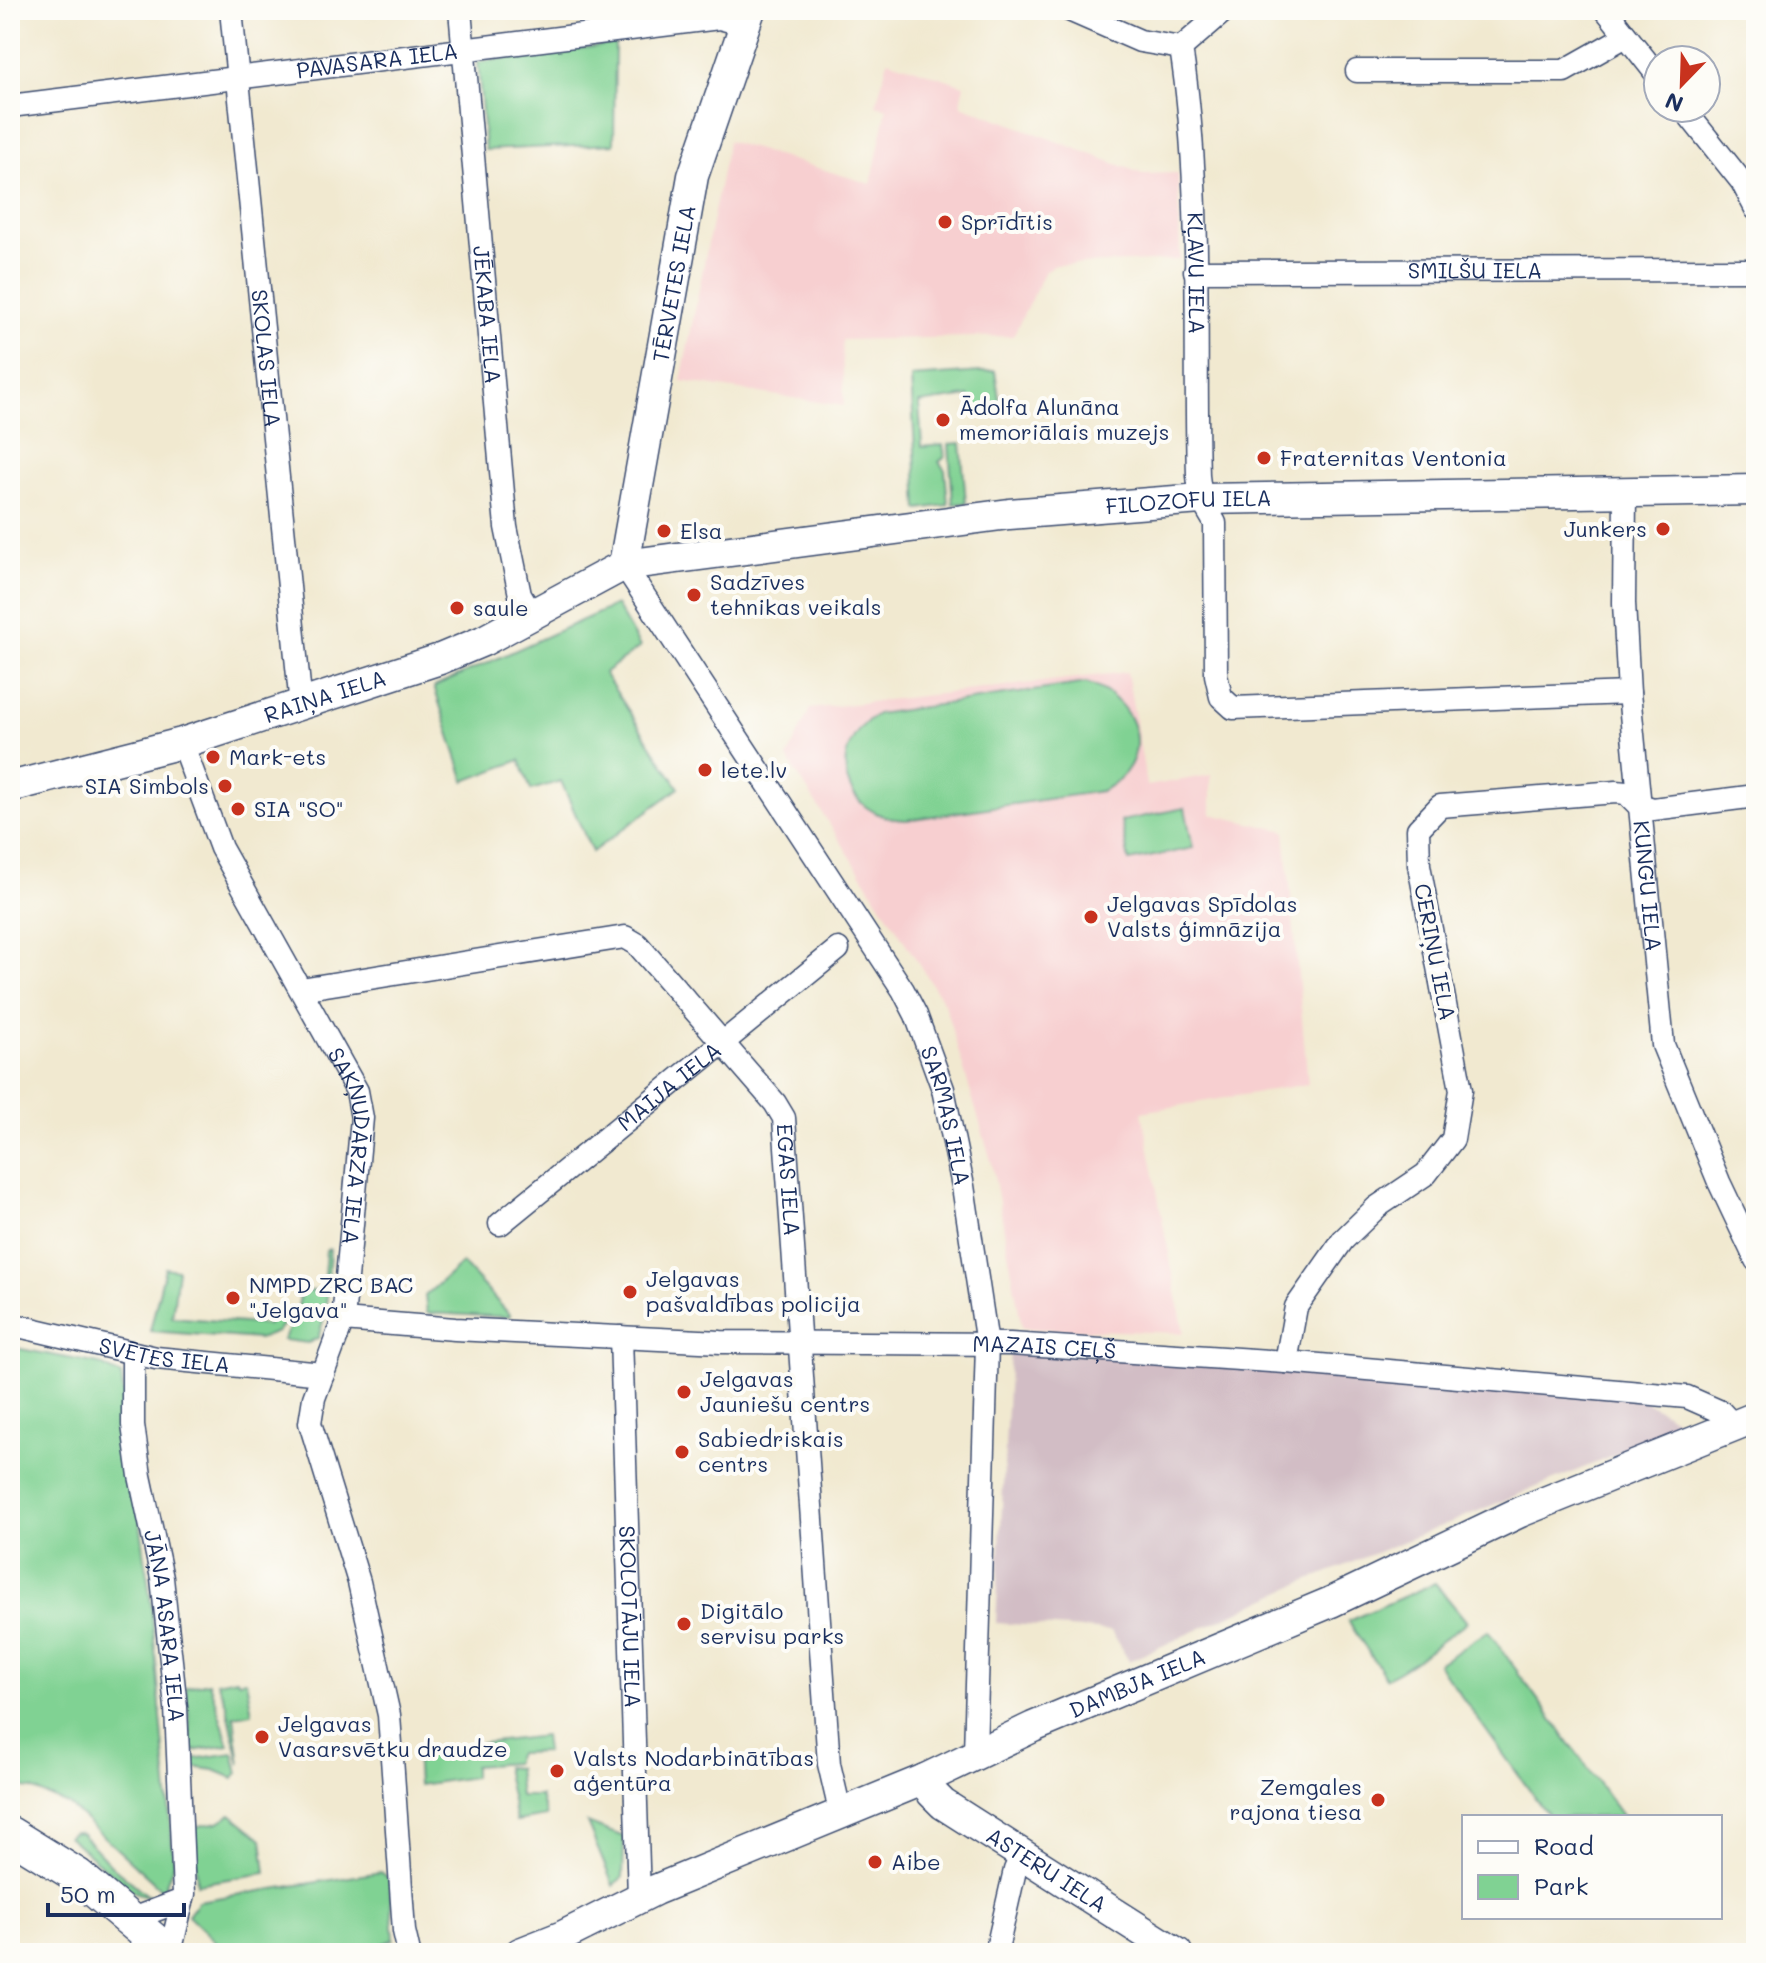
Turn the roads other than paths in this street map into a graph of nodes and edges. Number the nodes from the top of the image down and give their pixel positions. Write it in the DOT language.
graph roads {
  1 [pos="231,10"];
  2 [pos="460,10"];
  3 [pos="1069,10"];
  4 [pos="1225,10"];
  5 [pos="1606,10"];
  6 [pos="748,18"];
  7 [pos="1626,36"];
  8 [pos="1188,42"];
  9 [pos="464,51"];
  10 [pos="1642,56"];
  11 [pos="1357,71"];
  12 [pos="239,79"];
  13 [pos="10,106"];
  14 [pos="1696,124"];
  15 [pos="1756,209"];
  16 [pos="1756,270"];
  17 [pos="1195,271"];
  18 [pos="1756,490"];
  19 [pos="1625,493"];
  20 [pos="1201,499"];
  21 [pos="624,565"];
  22 [pos="532,615"];
  23 [pos="1629,693"];
  24 [pos="301,706"];
  25 [pos="182,743"];
  26 [pos="10,787"];
  27 [pos="1756,796"];
  28 [pos="1637,804"];
  29 [pos="838,949"];
  30 [pos="301,989"];
  31 [pos="723,1044"];
  32 [pos="500,1224"];
  33 [pos="1756,1260"];
  34 [pos="343,1320"];
  35 [pos="10,1324"];
  36 [pos="621,1337"];
  37 [pos="798,1344"];
  38 [pos="987,1344"];
  39 [pos="133,1353"];
  40 [pos="1286,1362"];
  41 [pos="323,1374"];
  42 [pos="1745,1421"];
  43 [pos="975,1753"];
  44 [pos="925,1779"];
  45 [pos="840,1811"];
  46 [pos="10,1834"];
  47 [pos="1022,1854"];
  48 [pos="639,1897"];
  49 [pos="180,1901"];
  50 [pos="132,1919"];
  51 [pos="169,1953"];
  52 [pos="409,1953"];
  53 [pos="520,1953"];
  54 [pos="996,1953"];
  55 [pos="1177,1953"];
  1 -- 12 [label="street, SKOLAS IELA"];
  2 -- 9 [label="street, JĒKABA IELA"];
  3 -- 8 [label="street"];
  4 -- 8 [label="street"];
  5 -- 7 [label="street"];
  6 -- 9 [label="street, PAVASARA IELA"];
  6 -- 21 [label="street, TĒRVETES IELA"];
  7 -- 10 [label="street"];
  7 -- 11 [label="street"];
  8 -- 17 [label="street, KĻAVU IELA"];
  9 -- 12 [label="street, PAVASARA IELA"];
  9 -- 22 [label="street, JĒKABA IELA"];
  12 -- 13 [label="street, PAVASARA IELA"];
  12 -- 24 [label="street, SKOLAS IELA"];
  14 -- 15 [label="street"];
  16 -- 17 [label="street, SMILŠU IELA"];
  17 -- 20 [label="street, KĻAVU IELA"];
  18 -- 19 [label="street, FILOZOFU IELA"];
  19 -- 20 [label="street, FILOZOFU IELA"];
  19 -- 23 [label="street, KUNGU IELA"];
  20 -- 21 [label="street, FILOZOFU IELA"];
  20 -- 23 [label="street"];
  21 -- 22 [label="street, RAIŅA IELA"];
  21 -- 38 [label="street, SARMAS IELA"];
  22 -- 24 [label="street, RAIŅA IELA"];
  23 -- 28 [label="street, KUNGU IELA"];
  24 -- 25 [label="street, RAIŅA IELA"];
  25 -- 26 [label="street, RAIŅA IELA"];
  25 -- 30 [label="street, SAKŅUDĀRZA IELA"];
  27 -- 28 [label="street, CERIŅU IELA"];
  28 -- 33 [label="street, KUNGU IELA"];
  28 -- 40 [label="street, CERIŅU IELA"];
  29 -- 31 [label="street, MAIJA IELA"];
  30 -- 31 [label="street, EGAS IELA"];
  30 -- 34 [label="street, SAKŅUDĀRZA IELA"];
  31 -- 32 [label="street, MAIJA IELA"];
  31 -- 37 [label="street, EGAS IELA"];
  34 -- 36 [label="street, MAZAIS CEĻŠ"];
  34 -- 41 [label="street, SAKŅUDĀRZA IELA"];
  35 -- 39 [label="street, SVĒTES IELA"];
  36 -- 37 [label="street, MAZAIS CEĻŠ"];
  36 -- 48 [label="street, SKOLOTĀJU IELA"];
  37 -- 38 [label="street, MAZAIS CEĻŠ"];
  37 -- 45 [label="street, EGAS IELA"];
  38 -- 40 [label="street, MAZAIS CEĻŠ"];
  38 -- 43 [label="street, SARMAS IELA"];
  39 -- 41 [label="street, SVĒTES IELA"];
  39 -- 49 [label="street, JĀŅA ASARA IELA"];
  40 -- 42 [label="street, MAZAIS CEĻŠ"];
  41 -- 52 [label="street, SAKŅUDĀRZA IELA"];
  42 -- 43 [label="street, DAMBJA IELA"];
  43 -- 44 [label="street, DAMBJA IELA"];
  44 -- 45 [label="street, DAMBJA IELA"];
  44 -- 47 [label="street, ASTERU IELA"];
  45 -- 48 [label="street, DAMBJA IELA"];
  46 -- 50 [label="main road"];
  47 -- 54 [label="street"];
  47 -- 55 [label="street, ASTERU IELA"];
  48 -- 53 [label="street, DAMBJA IELA"];
  49 -- 50 [label="street"];
  49 -- 51 [label="street, JĀŅA ASARA IELA"];
  50 -- 51 [label="main road"];
}
